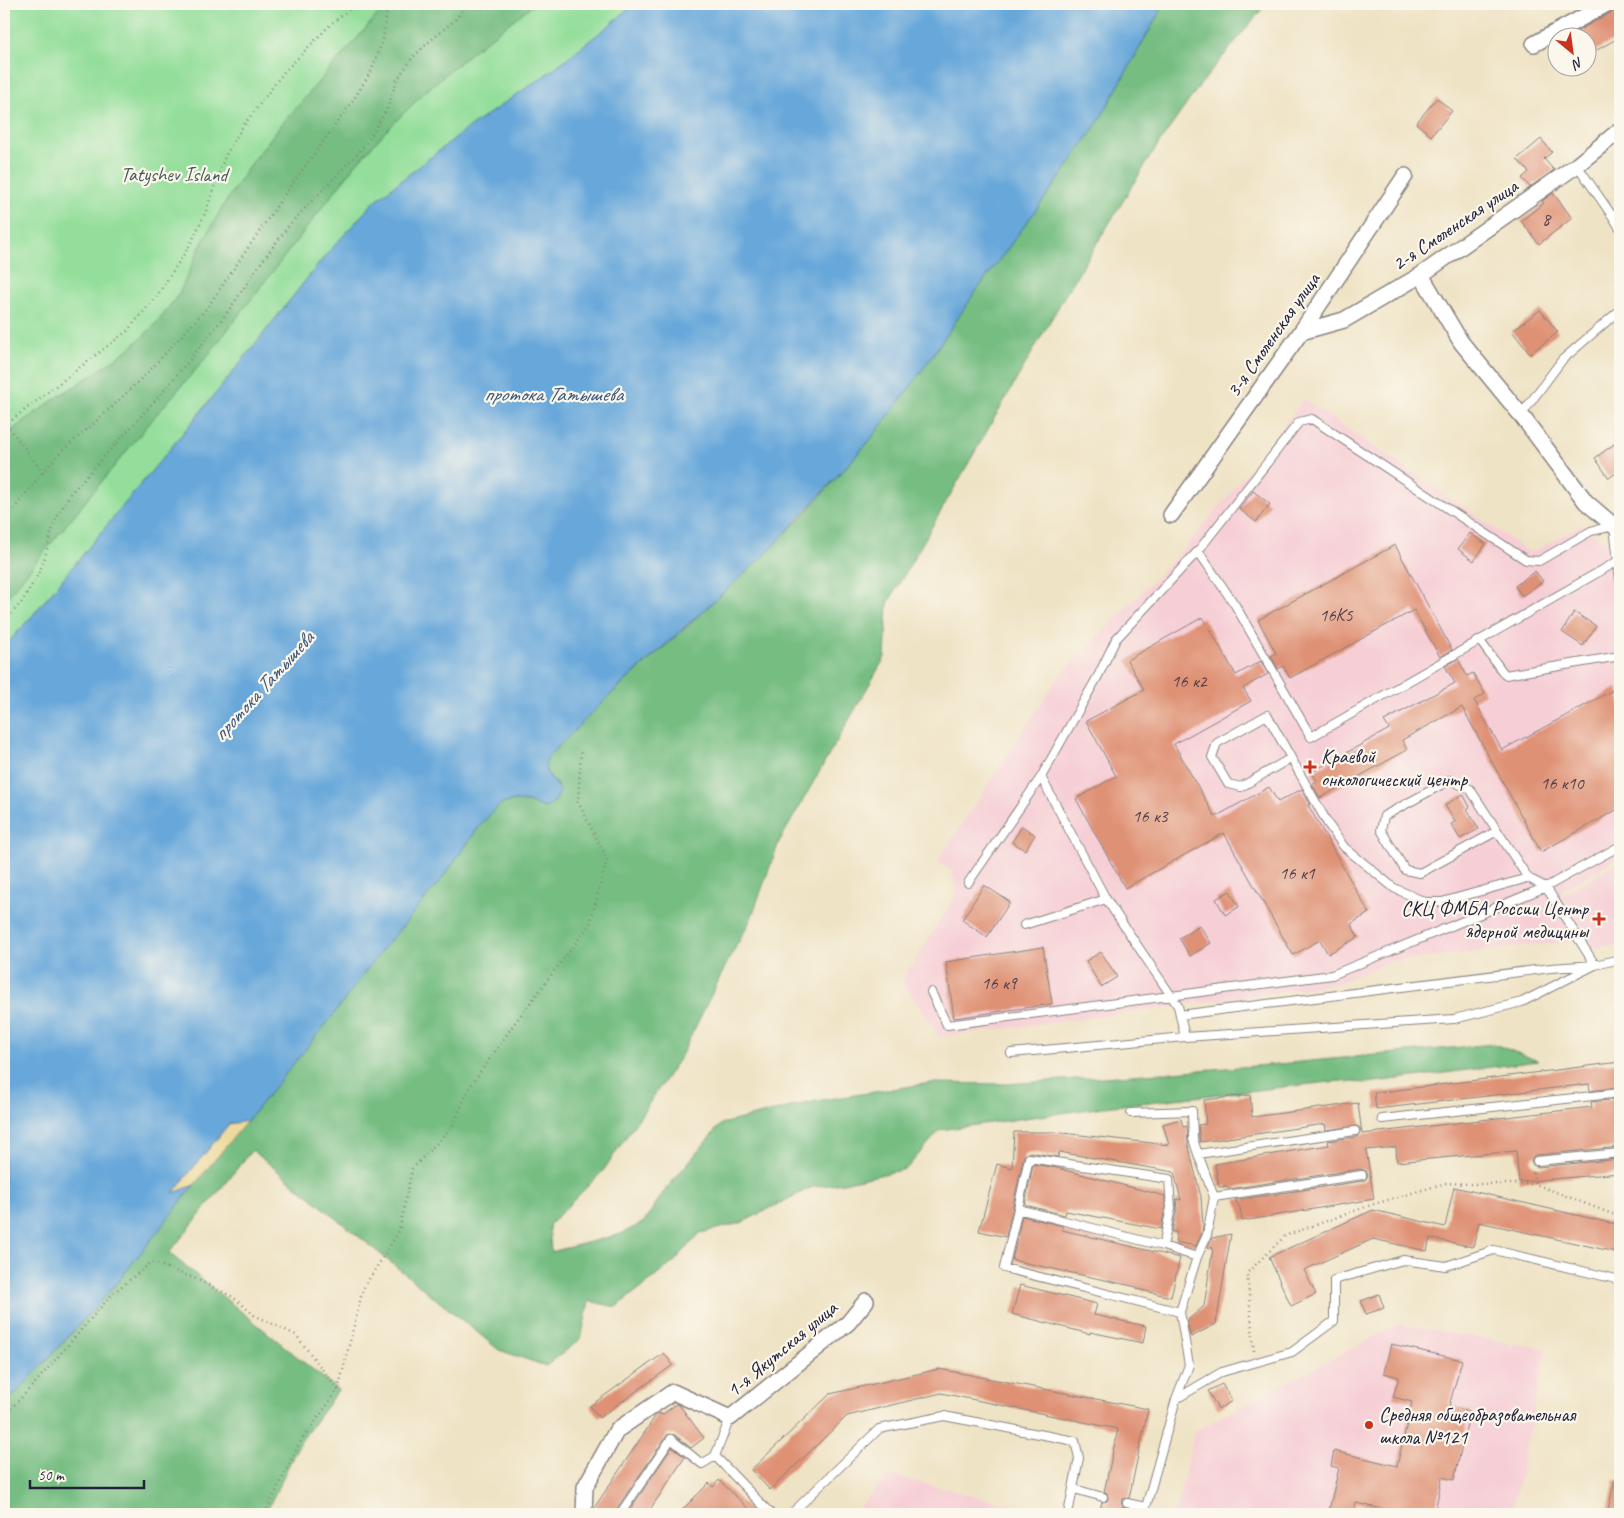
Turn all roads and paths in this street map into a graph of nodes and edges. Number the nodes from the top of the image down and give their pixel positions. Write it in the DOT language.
graph roads {
  1 [pos="356,4"];
  2 [pos="388,4"];
  3 [pos="468,4"];
  4 [pos="1607,4"];
  5 [pos="1534,44"];
  6 [pos="1620,130"];
  7 [pos="1577,166"];
  8 [pos="1405,176"];
  9 [pos="1620,212"];
  10 [pos="1613,217"];
  11 [pos="1620,228"];
  12 [pos="1421,274"];
  13 [pos="1620,310"];
  14 [pos="1301,332"];
  15 [pos="1521,415"];
  16 [pos="5,425"];
  17 [pos="43,472"];
  18 [pos="1171,516"];
  19 [pos="4,521"];
  20 [pos="1617,523"];
  21 [pos="1198,551"];
  22 [pos="1618,561"];
  23 [pos="1620,580"];
  24 [pos="4,621"];
  25 [pos="1480,641"];
  26 [pos="1620,656"];
  27 [pos="581,752"];
  28 [pos="1291,758"];
  29 [pos="1041,778"];
  30 [pos="1497,832"];
  31 [pos="1620,846"];
  32 [pos="1528,878"];
  33 [pos="968,883"];
  34 [pos="1546,887"];
  35 [pos="1106,899"];
  36 [pos="1024,925"];
  37 [pos="1620,959"];
  38 [pos="1595,965"];
  39 [pos="932,992"];
  40 [pos="1170,995"];
  41 [pos="1180,1015"];
  42 [pos="1185,1036"];
  43 [pos="1011,1052"];
  44 [pos="1620,1093"];
  45 [pos="1131,1113"];
  46 [pos="1382,1119"];
  47 [pos="1354,1131"];
  48 [pos="1620,1153"];
  49 [pos="1198,1154"];
  50 [pos="1537,1161"];
  51 [pos="1362,1175"];
  52 [pos="1535,1184"];
  53 [pos="1214,1197"];
  54 [pos="1018,1209"];
  55 [pos="1620,1217"];
  56 [pos="1163,1246"];
  57 [pos="1198,1257"];
  58 [pos="1620,1280"];
  59 [pos="866,1301"];
  60 [pos="1180,1312"];
  61 [pos="1254,1351"];
  62 [pos="338,1390"];
  63 [pos="1176,1399"];
  64 [pos="4,1416"];
  65 [pos="730,1418"];
  66 [pos="715,1456"];
  67 [pos="1074,1489"];
  68 [pos="1103,1497"];
  69 [pos="1128,1502"];
  70 [pos="1144,1511"];
  71 [pos="265,1514"];
  72 [pos="584,1514"];
  73 [pos="620,1514"];
  74 [pos="771,1514"];
  75 [pos="791,1514"];
  76 [pos="1068,1514"];
  1 -- 16 [label="path"];
  2 -- 17 [label="path"];
  3 -- 24 [label="path"];
  4 -- 5 [label="street"];
  6 -- 7 [label="street, 2-я Смоленская улица"];
  7 -- 10 [label="lane"];
  7 -- 12 [label="street, 2-я Смоленская улица"];
  8 -- 14 [label="street, 3-я Смоленская улица"];
  9 -- 10 [label="lane"];
  10 -- 11 [label="lane"];
  12 -- 14 [label="street, 2-я Смоленская улица"];
  12 -- 15 [label="street"];
  13 -- 15 [label="lane"];
  14 -- 18 [label="street, 3-я Смоленская улица"];
  15 -- 20 [label="street"];
  16 -- 17 [label="path"];
  17 -- 19 [label="path"];
  20 -- 21 [label="lane"];
  20 -- 22 [label="lane"];
  21 -- 25 [label="lane"];
  21 -- 29 [label="lane"];
  22 -- 23 [label="lane"];
  22 -- 25 [label="lane"];
  25 -- 26 [label="lane"];
  27 -- 62 [label="path"];
  28 -- 28 [label="lane"];
  28 -- 32 [label="lane"];
  29 -- 33 [label="lane"];
  29 -- 35 [label="lane"];
  30 -- 30 [label="lane"];
  30 -- 32 [label="lane"];
  31 -- 34 [label="lane"];
  32 -- 34 [label="lane"];
  34 -- 38 [label="lane"];
  34 -- 40 [label="lane"];
  35 -- 36 [label="lane"];
  35 -- 40 [label="lane"];
  37 -- 38 [label="lane"];
  38 -- 41 [label="lane"];
  38 -- 42 [label="lane"];
  39 -- 40 [label="lane"];
  40 -- 41 [label="lane"];
  41 -- 42 [label="lane"];
  42 -- 43 [label="lane"];
  44 -- 46 [label="lane"];
  45 -- 49 [label="lane"];
  47 -- 49 [label="lane"];
  48 -- 50 [label="lane"];
  49 -- 53 [label="lane"];
  50 -- 52 [label="path"];
  51 -- 53 [label="lane"];
  52 -- 55 [label="path"];
  52 -- 61 [label="path"];
  53 -- 57 [label="lane"];
  54 -- 56 [label="lane"];
  54 -- 56 [label="lane"];
  54 -- 60 [label="lane"];
  56 -- 57 [label="lane"];
  57 -- 60 [label="lane"];
  58 -- 63 [label="lane"];
  59 -- 65 [label="street, 1-я Якутская улица"];
  60 -- 63 [label="lane"];
  62 -- 64 [label="path"];
  62 -- 71 [label="path"];
  63 -- 70 [label="lane"];
  65 -- 66 [label="lane"];
  65 -- 72 [label="street, 1-я Якутская улица"];
  66 -- 73 [label="lane"];
  66 -- 74 [label="lane"];
  67 -- 68 [label="lane"];
  67 -- 75 [label="lane"];
  67 -- 76 [label="lane"];
  69 -- 70 [label="lane"];
}
